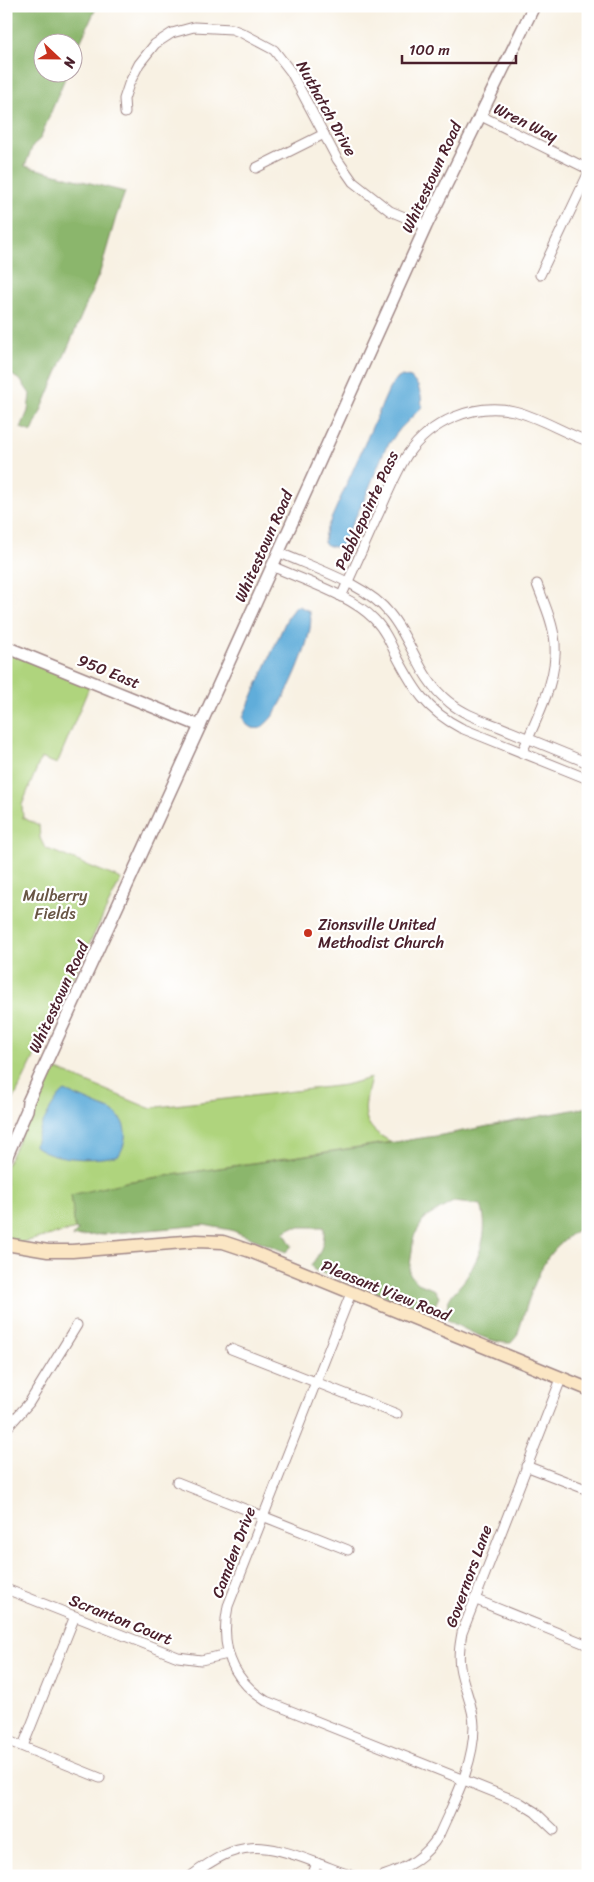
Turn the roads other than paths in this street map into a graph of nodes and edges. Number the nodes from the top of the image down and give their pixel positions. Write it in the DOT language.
graph roads {
  1 [pos="534,6"];
  2 [pos="124,112"];
  3 [pos="479,115"];
  4 [pos="324,134"];
  5 [pos="256,168"];
  6 [pos="588,169"];
  7 [pos="588,174"];
  8 [pos="426,226"];
  9 [pos="540,275"];
  10 [pos="588,441"];
  11 [pos="278,552"];
  12 [pos="272,566"];
  13 [pos="348,583"];
  14 [pos="537,584"];
  15 [pos="341,597"];
  16 [pos="6,647"];
  17 [pos="200,726"];
  18 [pos="528,739"];
  19 [pos="522,753"];
  20 [pos="588,763"];
  21 [pos="588,779"];
  22 [pos="28,1102"];
  23 [pos="6,1140"];
  24 [pos="6,1158"];
  25 [pos="6,1244"];
  26 [pos="167,1244"];
  27 [pos="6,1253"];
  28 [pos="351,1293"];
  29 [pos="77,1324"];
  30 [pos="231,1349"];
  31 [pos="560,1379"];
  32 [pos="316,1382"];
  33 [pos="588,1389"];
  34 [pos="397,1414"];
  35 [pos="6,1429"];
  36 [pos="526,1466"];
  37 [pos="177,1482"];
  38 [pos="588,1490"];
  39 [pos="263,1515"];
  40 [pos="348,1550"];
  41 [pos="6,1589"];
  42 [pos="474,1599"];
  43 [pos="75,1616"];
  44 [pos="588,1644"];
  45 [pos="228,1654"];
  46 [pos="6,1740"];
  47 [pos="23,1746"];
  48 [pos="100,1778"];
  49 [pos="462,1780"];
  50 [pos="554,1830"];
  51 [pos="317,1863"];
  52 [pos="397,1874"];
  53 [pos="191,1876"];
  54 [pos="312,1876"];
  55 [pos="354,1876"];
  56 [pos="383,1876"];
  1 -- 3 [label="street, Whitestown Road"];
  2 -- 4 [label="street, Nuthatch Drive"];
  3 -- 6 [label="street, Wren Way"];
  3 -- 8 [label="street, Whitestown Road"];
  4 -- 5 [label="street"];
  4 -- 8 [label="street, Nuthatch Drive"];
  7 -- 9 [label="street"];
  8 -- 11 [label="street, Whitestown Road"];
  10 -- 13 [label="street, Pebblepointe Pass"];
  11 -- 12 [label="street, Whitestown Road"];
  11 -- 13 [label="street"];
  12 -- 15 [label="street"];
  12 -- 17 [label="street, Whitestown Road"];
  13 -- 15 [label="street, Pebblepointe Pass"];
  13 -- 18 [label="street"];
  14 -- 18 [label="street"];
  15 -- 19 [label="street"];
  16 -- 17 [label="street, 950 East"];
  17 -- 22 [label="street, Whitestown Road"];
  18 -- 19 [label="street"];
  18 -- 20 [label="street"];
  19 -- 21 [label="street"];
  22 -- 23 [label="street, Whitestown Road"];
  22 -- 24 [label="street, Whitestown Road"];
  25 -- 26 [label="main road, Pleasant View Road"];
  26 -- 27 [label="main road, Pleasant View Road"];
  26 -- 28 [label="main road, Pleasant View Road"];
  28 -- 31 [label="main road, Pleasant View Road"];
  28 -- 32 [label="street, Camden Drive"];
  29 -- 35 [label="street"];
  30 -- 32 [label="street"];
  31 -- 33 [label="main road, Pleasant View Road"];
  31 -- 36 [label="street, Governors Lane"];
  32 -- 34 [label="street"];
  32 -- 39 [label="street, Camden Drive"];
  36 -- 38 [label="street"];
  36 -- 42 [label="street, Governors Lane"];
  37 -- 39 [label="street"];
  39 -- 40 [label="street"];
  39 -- 45 [label="street, Camden Drive"];
  41 -- 43 [label="street, Scranton Court"];
  42 -- 44 [label="street"];
  42 -- 49 [label="street, Governors Lane"];
  43 -- 45 [label="street, Scranton Court"];
  43 -- 47 [label="street"];
  45 -- 49 [label="street, Camden Drive"];
  46 -- 47 [label="street"];
  47 -- 48 [label="street"];
  49 -- 50 [label="street, Camden Drive"];
  49 -- 52 [label="street, Governors Lane"];
  51 -- 53 [label="street"];
  51 -- 54 [label="street"];
  51 -- 55 [label="street"];
  52 -- 56 [label="street, Governors Lane"];
}
